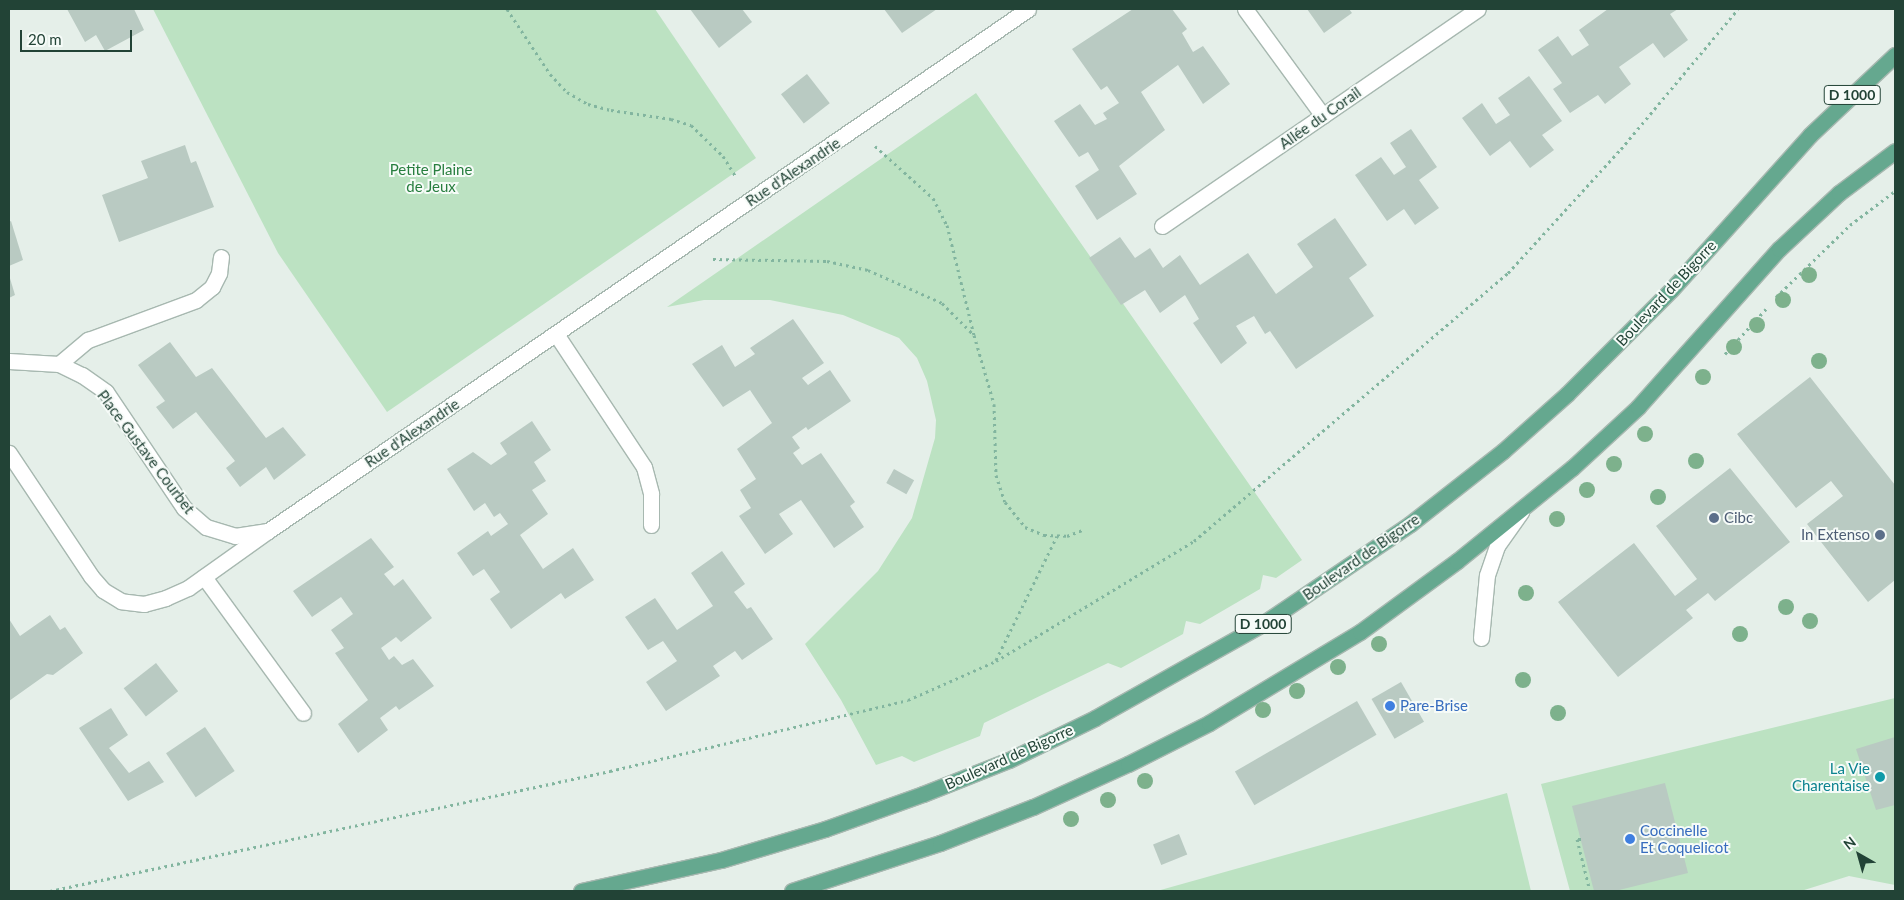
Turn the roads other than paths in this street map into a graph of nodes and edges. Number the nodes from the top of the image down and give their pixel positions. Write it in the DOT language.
graph roads {
  1 [pos="1028,9"];
  2 [pos="1245,9"];
  3 [pos="1478,9"];
  4 [pos="1895,55"];
  5 [pos="1322,116"];
  6 [pos="1895,151"];
  7 [pos="1162,226"];
  8 [pos="221,257"];
  9 [pos="556,334"];
  10 [pos="9,361"];
  11 [pos="59,364"];
  12 [pos="9,453"];
  13 [pos="1525,506"];
  14 [pos="651,525"];
  15 [pos="268,531"];
  16 [pos="204,577"];
  17 [pos="1481,638"];
  18 [pos="303,713"];
  19 [pos="581,891"];
  20 [pos="792,891"];
  1 -- 9 [label="street, Rue d'Alexandrie"];
  2 -- 5 [label="street"];
  3 -- 5 [label="street, Allée du Corail"];
  4 -- 19 [label="main road, Boulevard de Bigorre / D 1000"];
  5 -- 7 [label="street, Allée du Corail"];
  6 -- 13 [label="main road"];
  8 -- 11 [label="street"];
  9 -- 14 [label="street"];
  9 -- 15 [label="street, Rue d'Alexandrie"];
  10 -- 11 [label="street, Place Gustave Courbet"];
  11 -- 15 [label="street, Place Gustave Courbet"];
  12 -- 16 [label="street"];
  13 -- 17 [label="street"];
  13 -- 20 [label="main road"];
  15 -- 16 [label="street"];
  16 -- 18 [label="street"];
}
